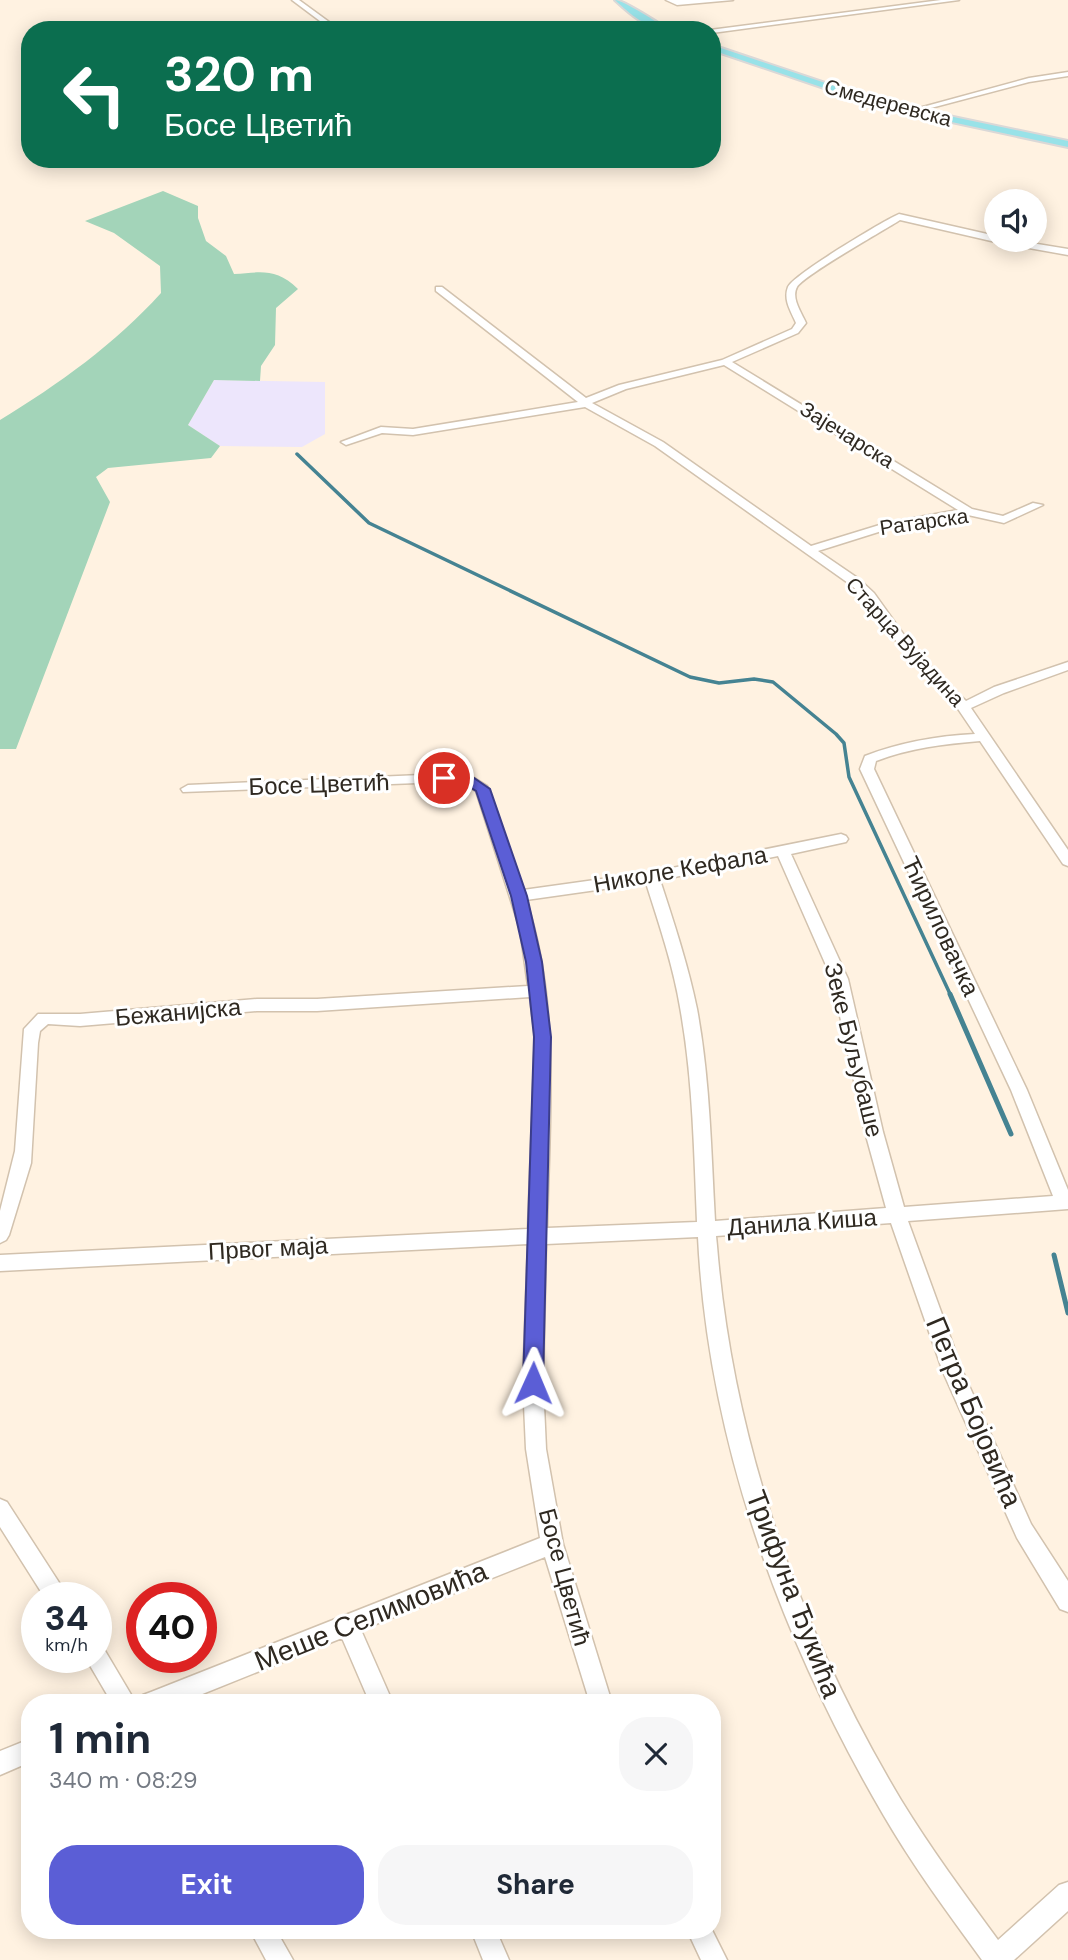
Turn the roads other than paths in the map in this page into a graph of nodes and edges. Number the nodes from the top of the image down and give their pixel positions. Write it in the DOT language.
graph roads {
  1 [pos="295,0"];
  2 [pos="620,0"];
  3 [pos="669,0"];
  4 [pos="730,0"];
  5 [pos="956,0"];
  6 [pos="324,21"];
  7 [pos="648,21"];
  8 [pos="721,30"];
  9 [pos="721,51"];
  10 [pos="1068,74"];
  11 [pos="912,111"];
  12 [pos="1068,144"];
  13 [pos="984,236"];
  14 [pos="1047,248"];
  15 [pos="1068,252"];
  16 [pos="439,289"];
  17 [pos="725,362"];
  18 [pos="586,403"];
  19 [pos="346,442"];
  20 [pos="1037,505"];
  21 [pos="968,512"];
  22 [pos="809,550"];
  23 [pos="1068,666"];
  24 [pos="964,706"];
  25 [pos="986,737"];
  26 [pos="188,789"];
  27 [pos="841,839"];
  28 [pos="783,851"];
  29 [pos="1065,852"];
  30 [pos="652,877"];
  31 [pos="519,896"];
  32 [pos="538,991"];
  33 [pos="1066,1202"];
  34 [pos="897,1215"];
  35 [pos="708,1229"];
  36 [pos="0,1235"];
  37 [pos="536,1237"];
  38 [pos="0,1263"];
  39 [pos="0,1508"];
  40 [pos="552,1544"];
  41 [pos="48,1582"];
  42 [pos="1068,1601"];
  43 [pos="347,1624"];
  44 [pos="106,1673"];
  45 [pos="119,1694"];
  46 [pos="173,1694"];
  47 [pos="378,1694"];
  48 [pos="598,1694"];
  49 [pos="21,1754"];
  50 [pos="0,1763"];
  51 [pos="1068,1894"];
  52 [pos="267,1939"];
  53 [pos="487,1939"];
  54 [pos="704,1939"];
  55 [pos="280,1960"];
  56 [pos="496,1960"];
  57 [pos="714,1960"];
  58 [pos="996,1960"];
  1 -- 6 [label="street"];
  2 -- 7 [label="main road"];
  3 -- 4 [label="street"];
  5 -- 8 [label="street"];
  9 -- 11 [label="main road, Смедеревска"];
  10 -- 11 [label="street"];
  11 -- 12 [label="main road, Смедеревска"];
  13 -- 17 [label="street"];
  14 -- 15 [label="street"];
  16 -- 18 [label="street, Старца Вујадина"];
  17 -- 18 [label="street"];
  17 -- 21 [label="street, Зајечарска"];
  18 -- 19 [label="street"];
  18 -- 22 [label="street, Старца Вујадина"];
  20 -- 21 [label="street, Ратарска"];
  21 -- 22 [label="street, Ратарска"];
  22 -- 24 [label="street, Старца Вујадина"];
  23 -- 24 [label="street"];
  24 -- 25 [label="street, Старца Вујадина"];
  25 -- 29 [label="street, Старца Вујадина"];
  25 -- 33 [label="street, Ћириловачка"];
  26 -- 31 [label="street, Босе Цветић"];
  27 -- 28 [label="street, Николе Кефала"];
  28 -- 30 [label="street, Николе Кефала"];
  28 -- 34 [label="street, Зеке Буљубаше"];
  30 -- 31 [label="street, Николе Кефала"];
  30 -- 35 [label="street, Трифуна Ђукића"];
  31 -- 32 [label="street, Босе Цветић"];
  32 -- 36 [label="street, Бежанијска"];
  32 -- 37 [label="street, Босе Цветић"];
  33 -- 34 [label="street, Данила Киша"];
  34 -- 35 [label="street, Данила Киша"];
  34 -- 42 [label="street, Петра Бојовића"];
  35 -- 37 [label="street, Данила Киша"];
  35 -- 58 [label="street, Трифуна Ђукића"];
  37 -- 38 [label="street, Првог маја"];
  37 -- 40 [label="street, Босе Цветић"];
  39 -- 41 [label="street"];
  40 -- 43 [label="street, Меше Селимовића"];
  40 -- 48 [label="street, Босе Цветић"];
  43 -- 46 [label="street, Меше Селимовића"];
  43 -- 47 [label="street"];
  44 -- 45 [label="street"];
  49 -- 50 [label="street"];
  51 -- 58 [label="street"];
  52 -- 55 [label="street"];
  53 -- 56 [label="street"];
  54 -- 57 [label="street"];
}
